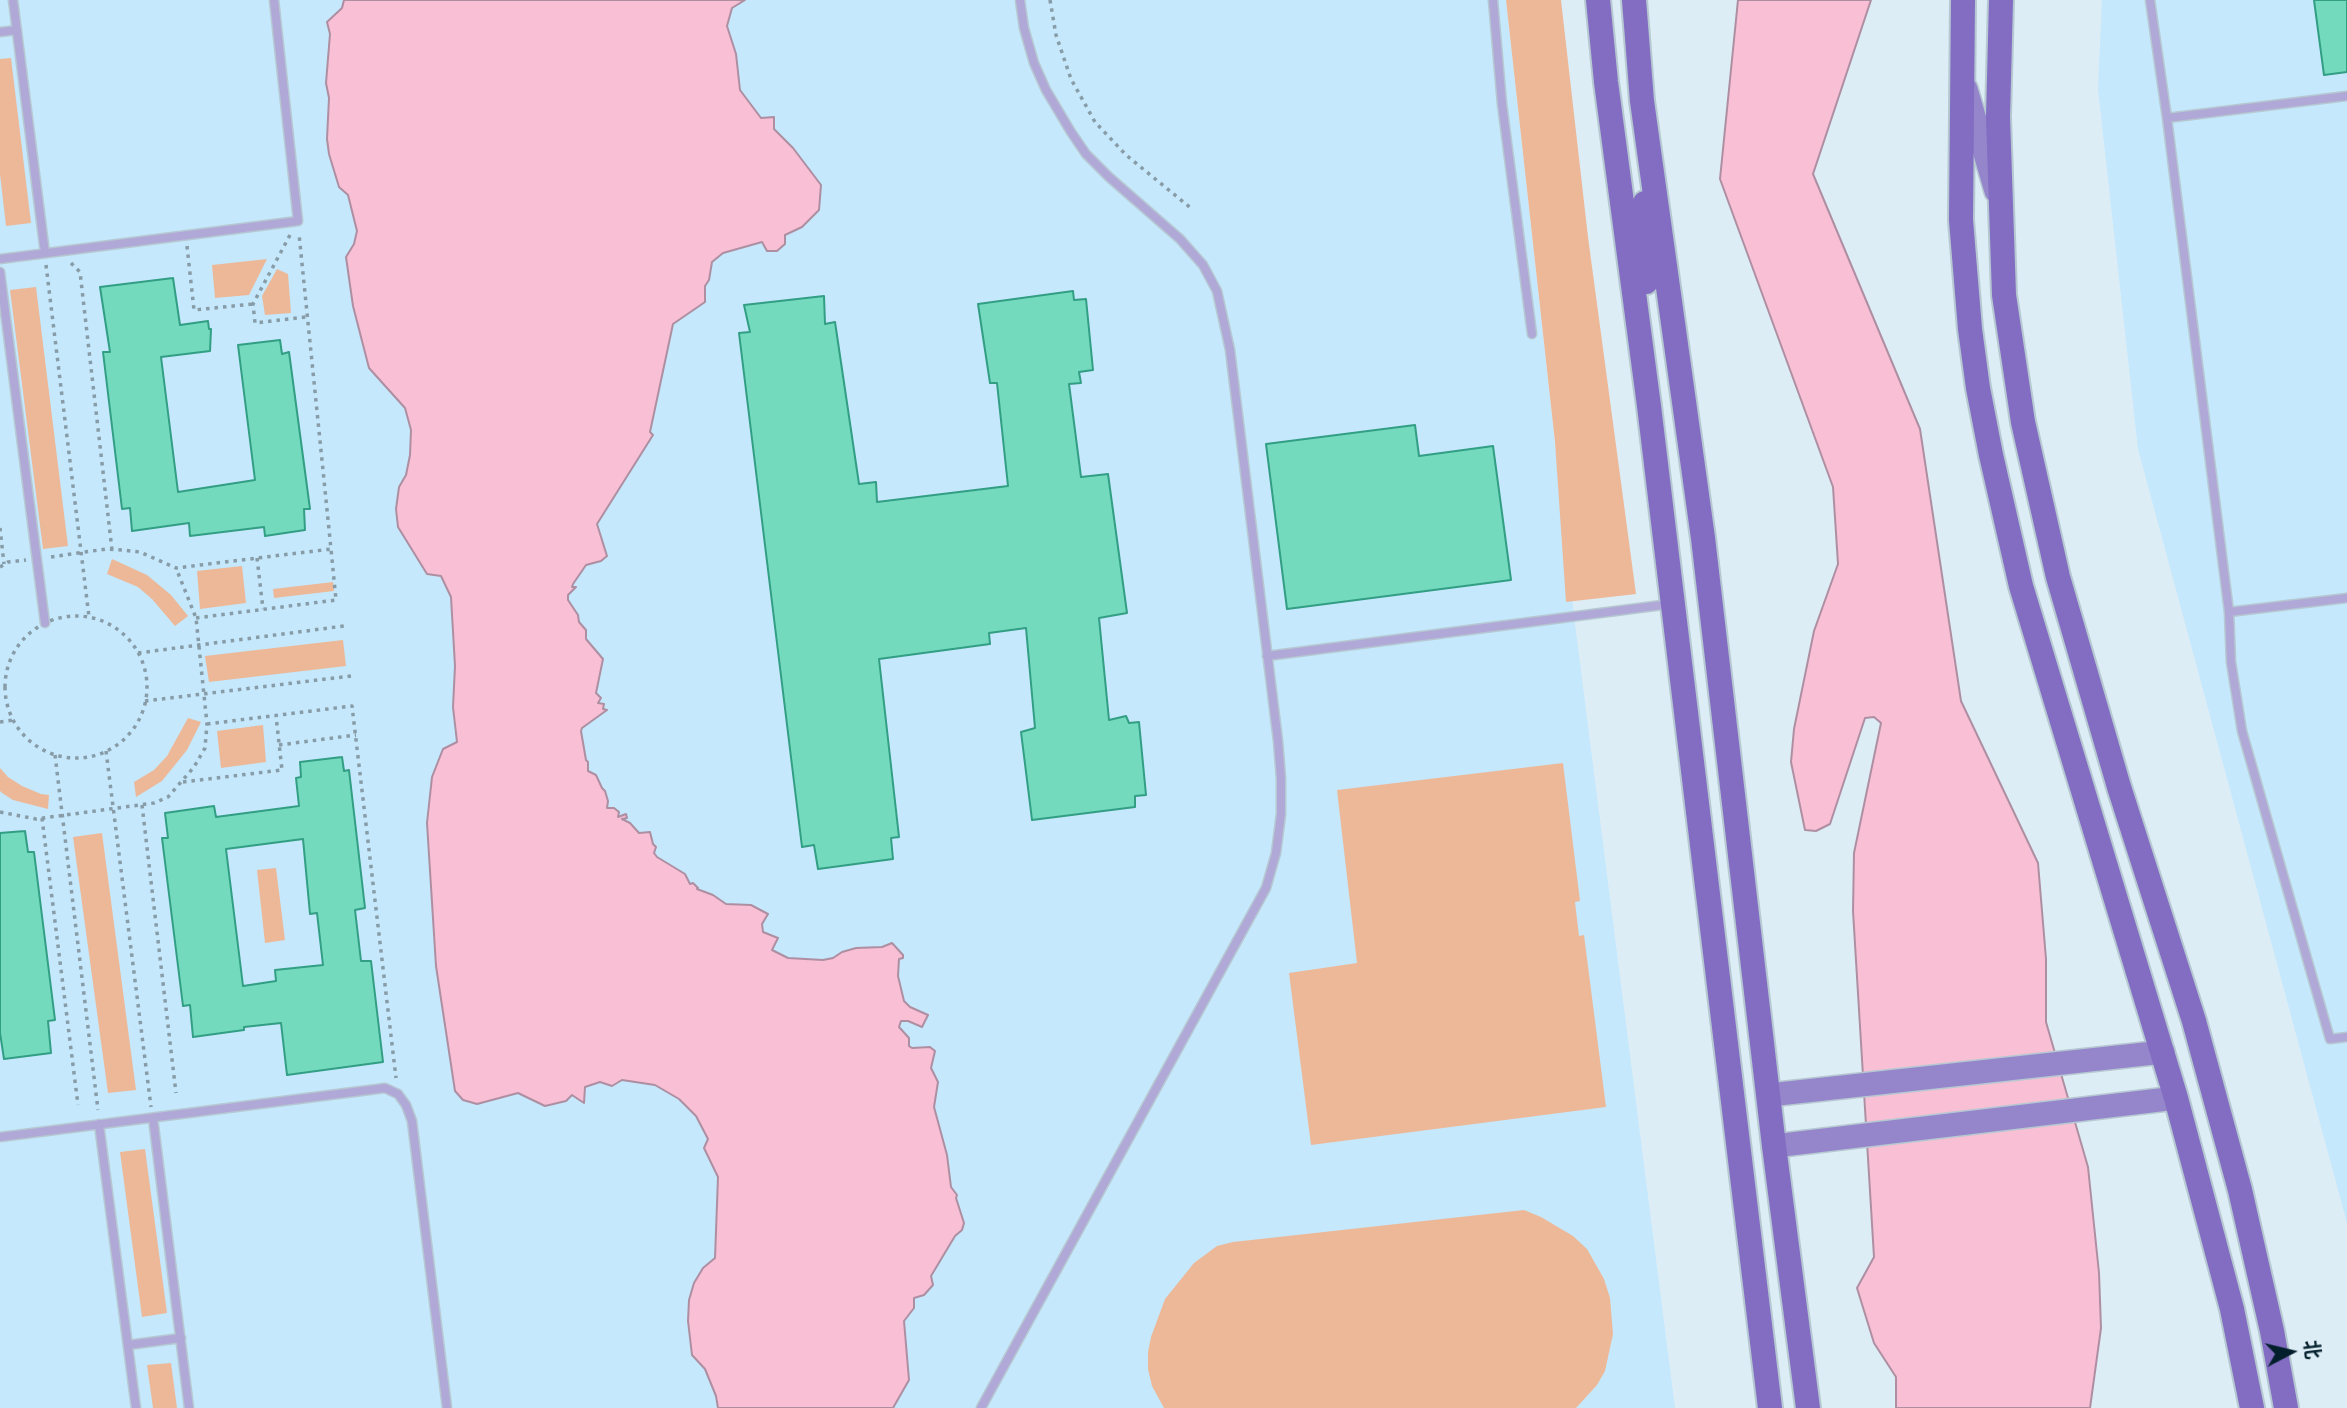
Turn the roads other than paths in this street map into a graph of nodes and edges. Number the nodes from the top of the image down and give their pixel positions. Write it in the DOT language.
graph roads {
  1 [pos="13,0"];
  2 [pos="274,0"];
  3 [pos="1020,0"];
  4 [pos="1493,0"];
  5 [pos="1598,0"];
  6 [pos="1634,0"];
  7 [pos="1963,0"];
  8 [pos="2001,0"];
  9 [pos="2150,0"];
  10 [pos="17,30"];
  11 [pos="0,32"];
  12 [pos="1961,73"];
  13 [pos="2347,96"];
  14 [pos="1642,101"];
  15 [pos="2167,118"];
  16 [pos="2001,207"];
  17 [pos="45,253"];
  18 [pos="0,259"];
  19 [pos="0,272"];
  20 [pos="1532,334"];
  21 [pos="1649,405"];
  22 [pos="2347,598"];
  23 [pos="1673,603"];
  24 [pos="2229,612"];
  25 [pos="45,624"];
  26 [pos="1267,656"];
  27 [pos="2347,1037"];
  28 [pos="2163,1052"];
  29 [pos="1769,1096"];
  30 [pos="2176,1098"];
  31 [pos="153,1118"];
  32 [pos="99,1125"];
  33 [pos="0,1137"];
  34 [pos="1774,1146"];
  35 [pos="181,1338"];
  36 [pos="128,1345"];
  37 [pos="136,1408"];
  38 [pos="189,1408"];
  39 [pos="447,1408"];
  40 [pos="981,1408"];
  41 [pos="1770,1408"];
  42 [pos="1808,1408"];
  43 [pos="2252,1408"];
  44 [pos="2286,1408"];
  1 -- 10 [label="lane"];
  2 -- 17 [label="lane"];
  3 -- 26 [label="lane"];
  4 -- 20 [label="lane"];
  5 -- 21 [label="main road"];
  6 -- 14 [label="main road"];
  7 -- 12 [label="main road"];
  8 -- 16 [label="main road"];
  9 -- 15 [label="lane"];
  10 -- 11 [label="lane"];
  10 -- 17 [label="lane"];
  12 -- 16 [label="main road"];
  12 -- 28 [label="main road"];
  13 -- 15 [label="lane"];
  14 -- 21 [label="main road"];
  14 -- 29 [label="main road"];
  15 -- 24 [label="lane"];
  16 -- 44 [label="main road"];
  17 -- 18 [label="lane"];
  19 -- 25 [label="lane"];
  21 -- 23 [label="main road"];
  22 -- 24 [label="lane"];
  23 -- 26 [label="lane"];
  23 -- 41 [label="main road"];
  24 -- 27 [label="lane"];
  26 -- 40 [label="lane"];
  28 -- 29 [label="main road"];
  28 -- 30 [label="main road"];
  29 -- 34 [label="main road"];
  30 -- 34 [label="main road"];
  30 -- 43 [label="main road"];
  31 -- 32 [label="lane"];
  31 -- 35 [label="lane"];
  31 -- 39 [label="lane"];
  32 -- 33 [label="lane"];
  32 -- 36 [label="lane"];
  34 -- 42 [label="main road"];
  35 -- 36 [label="lane"];
  35 -- 38 [label="lane"];
  36 -- 37 [label="lane"];
}
